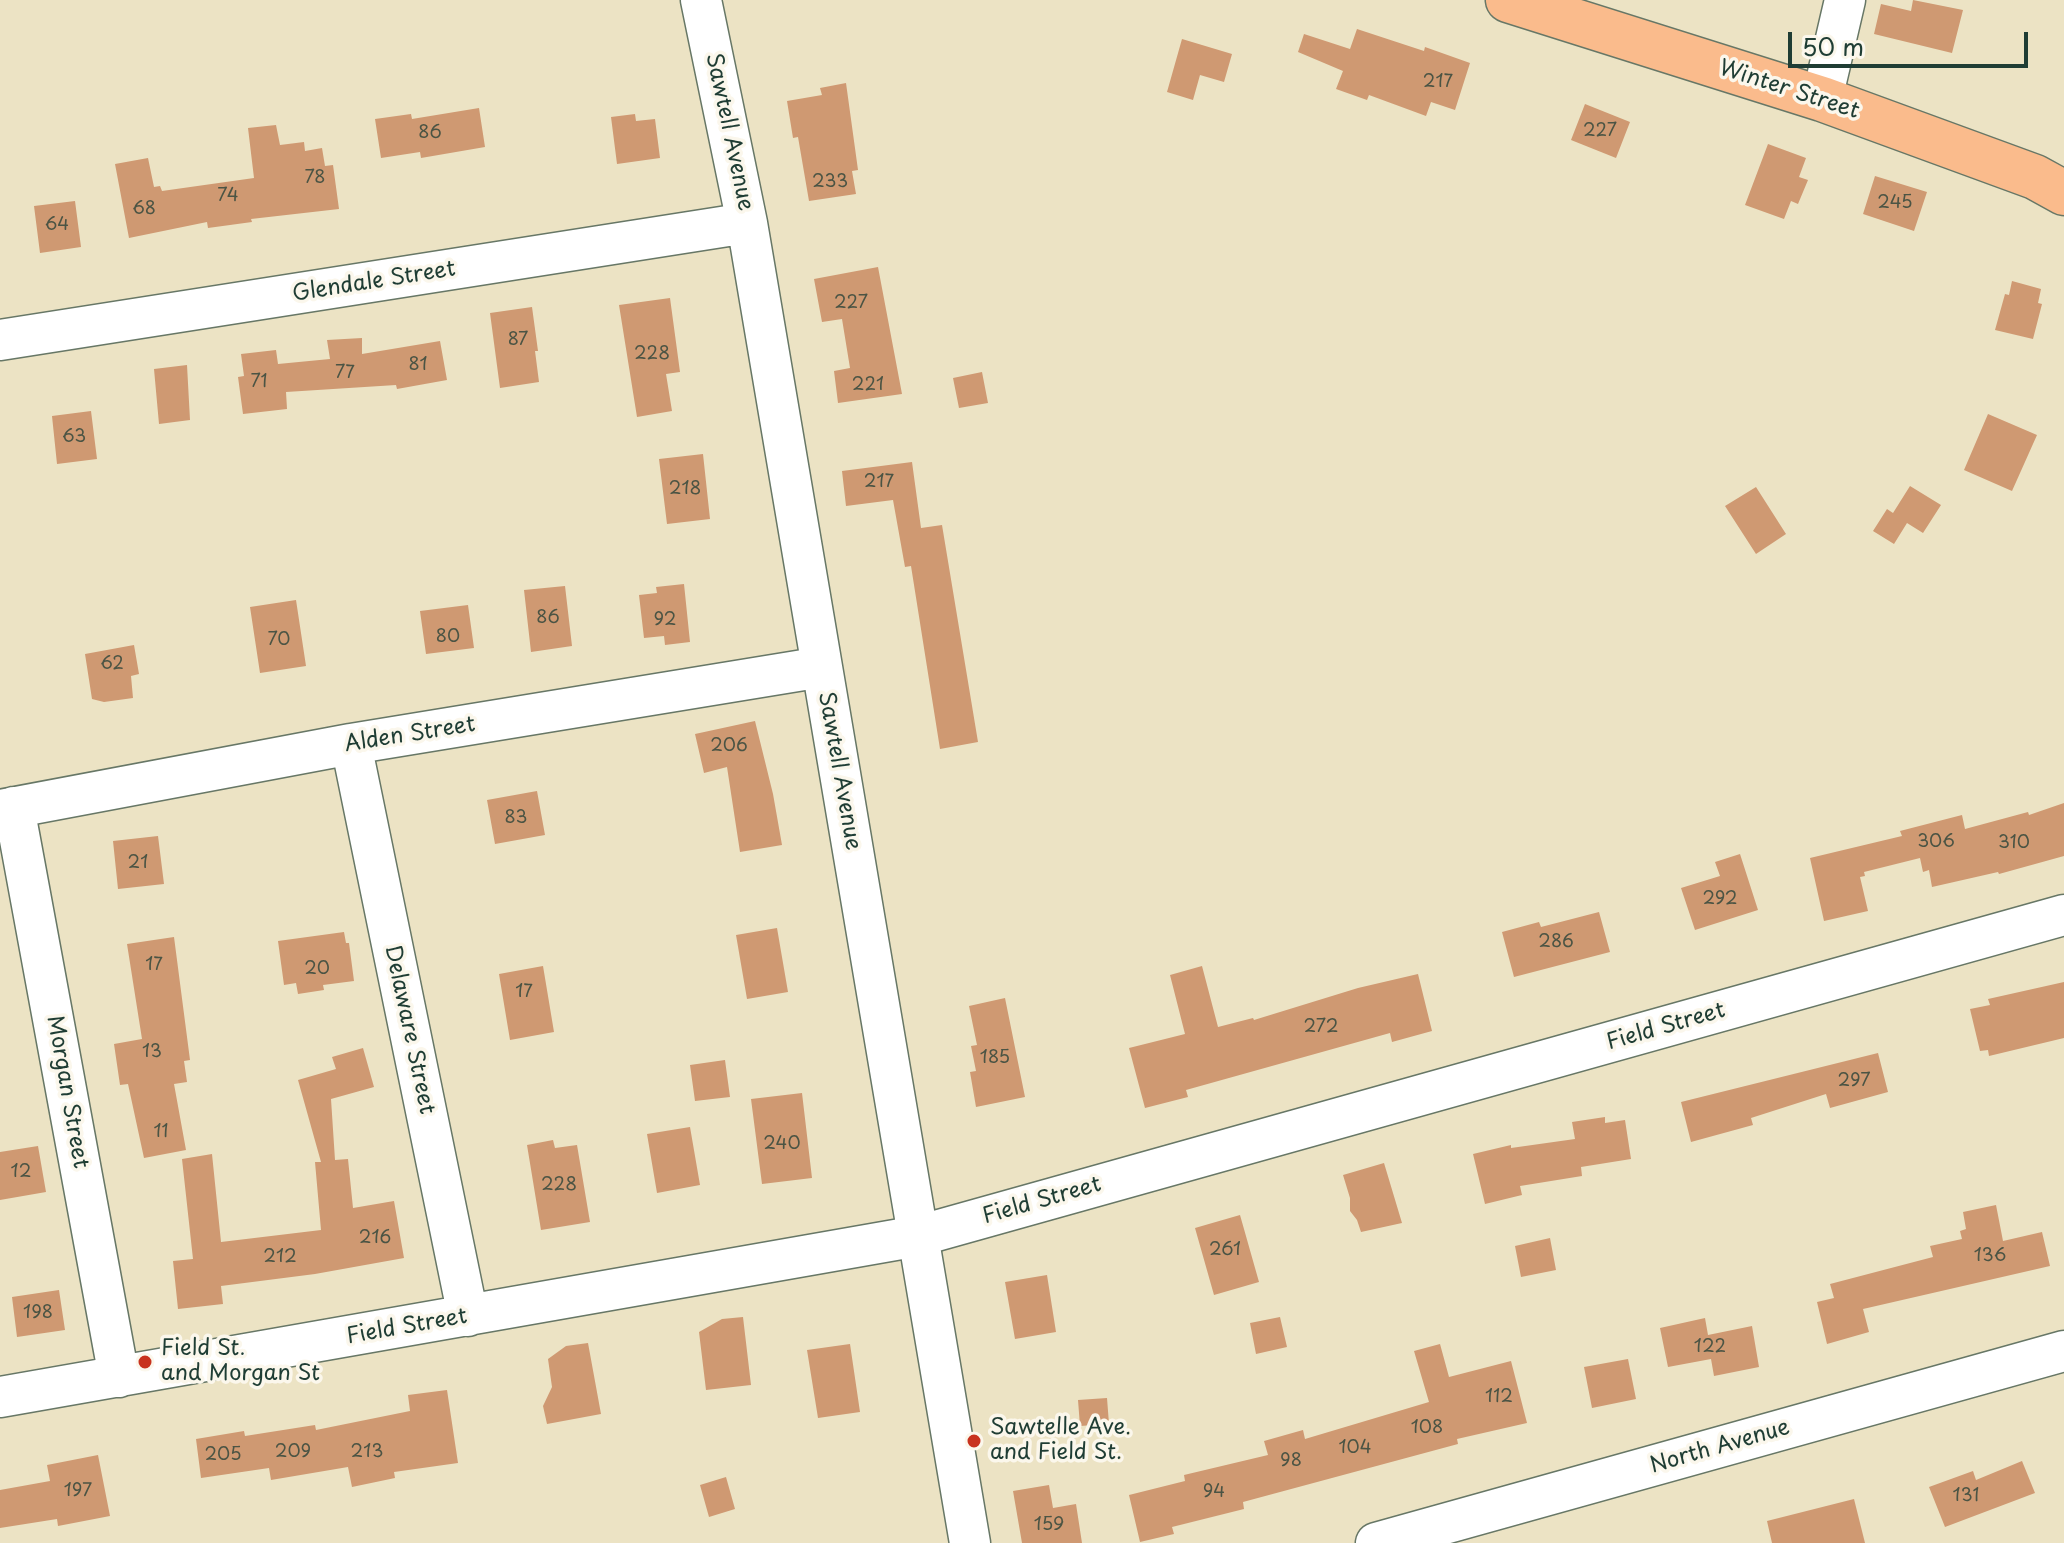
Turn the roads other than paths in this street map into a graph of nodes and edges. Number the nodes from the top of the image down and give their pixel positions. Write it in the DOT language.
graph roads {
  1 [pos="701,0"];
  2 [pos="1508,0"];
  3 [pos="1845,0"];
  4 [pos="1822,99"];
  5 [pos="2064,193"];
  6 [pos="747,223"];
  7 [pos="0,340"];
  8 [pos="822,667"];
  9 [pos="351,744"];
  10 [pos="7,809"];
  11 [pos="2064,915"];
  12 [pos="918,1236"];
  13 [pos="468,1316"];
  14 [pos="2064,1351"];
  15 [pos="119,1377"];
  16 [pos="0,1397"];
  17 [pos="970,1543"];
  18 [pos="1376,1543"];
  1 -- 6 [label="street, Sawtell Avenue"];
  2 -- 4 [label="main road, Winter Street"];
  3 -- 4 [label="street"];
  4 -- 5 [label="main road, Winter Street"];
  6 -- 7 [label="street, Glendale Street"];
  6 -- 8 [label="street, Sawtell Avenue"];
  8 -- 9 [label="street, Alden Street"];
  8 -- 12 [label="street, Sawtell Avenue"];
  9 -- 10 [label="street, Alden Street"];
  9 -- 13 [label="street, Delaware Street"];
  10 -- 15 [label="street, Morgan Street"];
  11 -- 12 [label="street, Field Street"];
  12 -- 13 [label="street, Field Street"];
  12 -- 17 [label="street, Sawtell Avenue"];
  13 -- 15 [label="street, Field Street"];
  14 -- 18 [label="street, North Avenue"];
  15 -- 16 [label="street, Field Street"];
}
